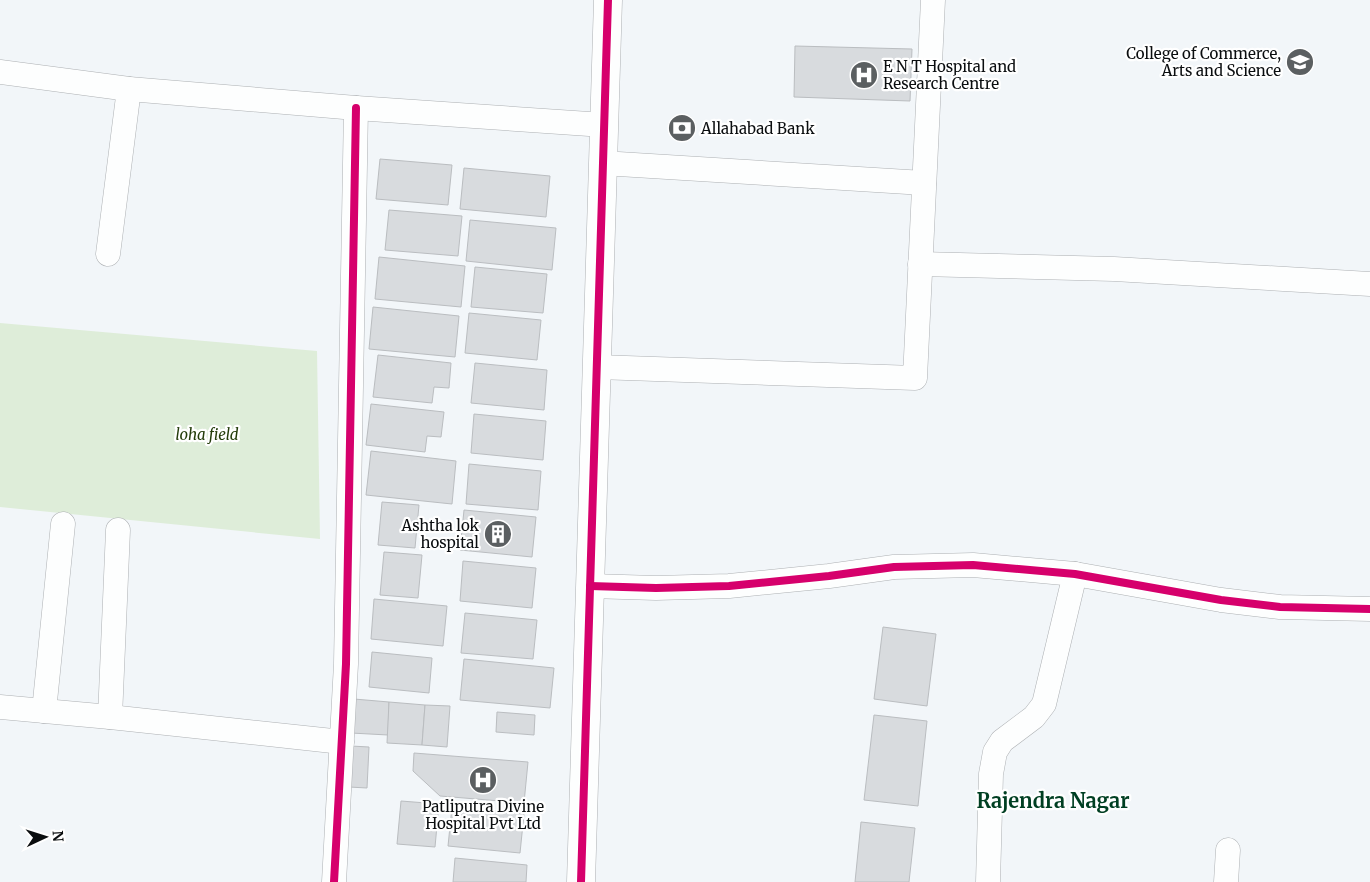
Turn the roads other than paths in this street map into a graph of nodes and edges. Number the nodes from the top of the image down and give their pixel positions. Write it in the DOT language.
graph roads {
  1 [pos="608,0"];
  2 [pos="933,0"];
  3 [pos="0,72"];
  4 [pos="129,89"];
  5 [pos="356,108"];
  6 [pos="604,125"];
  7 [pos="602,163"];
  8 [pos="924,183"];
  9 [pos="108,254"];
  10 [pos="920,264"];
  11 [pos="1370,284"];
  12 [pos="598,366"];
  13 [pos="63,524"];
  14 [pos="118,530"];
  15 [pos="1075,574"];
  16 [pos="590,586"];
  17 [pos="1370,610"];
  18 [pos="0,707"];
  19 [pos="44,711"];
  20 [pos="110,717"];
  21 [pos="342,742"];
  22 [pos="1228,850"];
  23 [pos="334,882"];
  24 [pos="581,882"];
  25 [pos="988,882"];
  26 [pos="1226,882"];
  1 -- 6 [label="street"];
  2 -- 8 [label="street"];
  3 -- 4 [label="street"];
  4 -- 5 [label="street"];
  4 -- 9 [label="street"];
  5 -- 6 [label="street"];
  5 -- 21 [label="street"];
  6 -- 7 [label="street"];
  7 -- 8 [label="street"];
  7 -- 12 [label="street"];
  8 -- 10 [label="street"];
  10 -- 11 [label="street"];
  10 -- 12 [label="street"];
  12 -- 16 [label="street"];
  13 -- 19 [label="street"];
  14 -- 20 [label="street"];
  15 -- 16 [label="street"];
  15 -- 17 [label="street"];
  15 -- 25 [label="street"];
  16 -- 24 [label="street"];
  18 -- 19 [label="street"];
  19 -- 20 [label="street"];
  20 -- 21 [label="street"];
  21 -- 23 [label="street"];
  22 -- 26 [label="street"];
}
